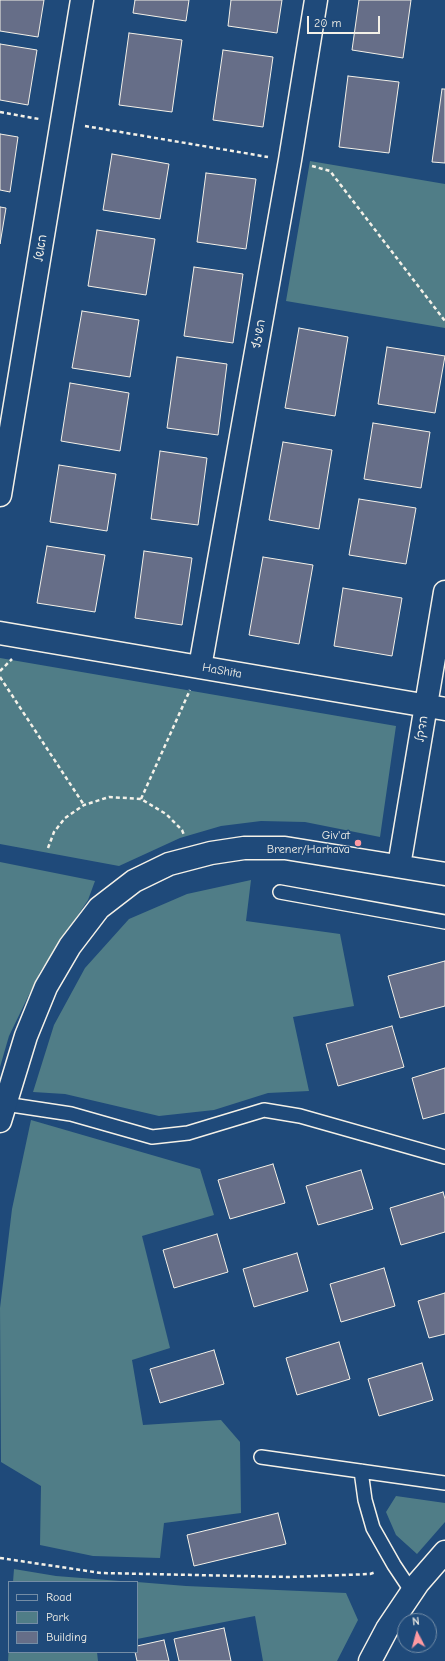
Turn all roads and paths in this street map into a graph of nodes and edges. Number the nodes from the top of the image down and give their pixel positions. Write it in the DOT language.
graph roads {
  1 [pos="82,0"];
  2 [pos="316,0"];
  3 [pos="0,112"];
  4 [pos="62,122"];
  5 [pos="290,160"];
  6 [pos="445,321"];
  7 [pos="0,495"];
  8 [pos="445,592"];
  9 [pos="0,633"];
  10 [pos="200,667"];
  11 [pos="0,677"];
  12 [pos="435,707"];
  13 [pos="141,799"];
  14 [pos="84,805"];
  15 [pos="48,848"];
  16 [pos="194,858"];
  17 [pos="399,866"];
  18 [pos="445,874"];
  19 [pos="280,892"];
  20 [pos="445,922"];
  21 [pos="3,1113"];
  22 [pos="445,1157"];
  23 [pos="262,1457"];
  24 [pos="361,1471"];
  25 [pos="445,1483"];
  26 [pos="445,1552"];
  27 [pos="0,1558"];
  28 [pos="394,1565"];
  29 [pos="412,1592"];
  30 [pos="370,1661"];
  1 -- 4 [label="street, האשל"];
  2 -- 5 [label="street, השיזף"];
  3 -- 4 [label="path"];
  4 -- 5 [label="path"];
  4 -- 7 [label="street, האשל"];
  5 -- 6 [label="path"];
  5 -- 10 [label="street, השיזף"];
  8 -- 12 [label="street, הדקל"];
  9 -- 10 [label="street, HaShita"];
  10 -- 12 [label="street, HaShita"];
  10 -- 13 [label="path"];
  11 -- 14 [label="path"];
  12 -- 17 [label="street, הדקל"];
  13 -- 14 [label="path"];
  13 -- 16 [label="path"];
  14 -- 15 [label="path"];
  16 -- 17 [label="street"];
  16 -- 21 [label="street"];
  17 -- 18 [label="street"];
  19 -- 20 [label="lane"];
  21 -- 22 [label="lane"];
  23 -- 24 [label="lane"];
  24 -- 25 [label="lane"];
  24 -- 28 [label="lane"];
  26 -- 29 [label="street"];
  27 -- 28 [label="path"];
  28 -- 29 [label="lane"];
  29 -- 30 [label="street"];
}
